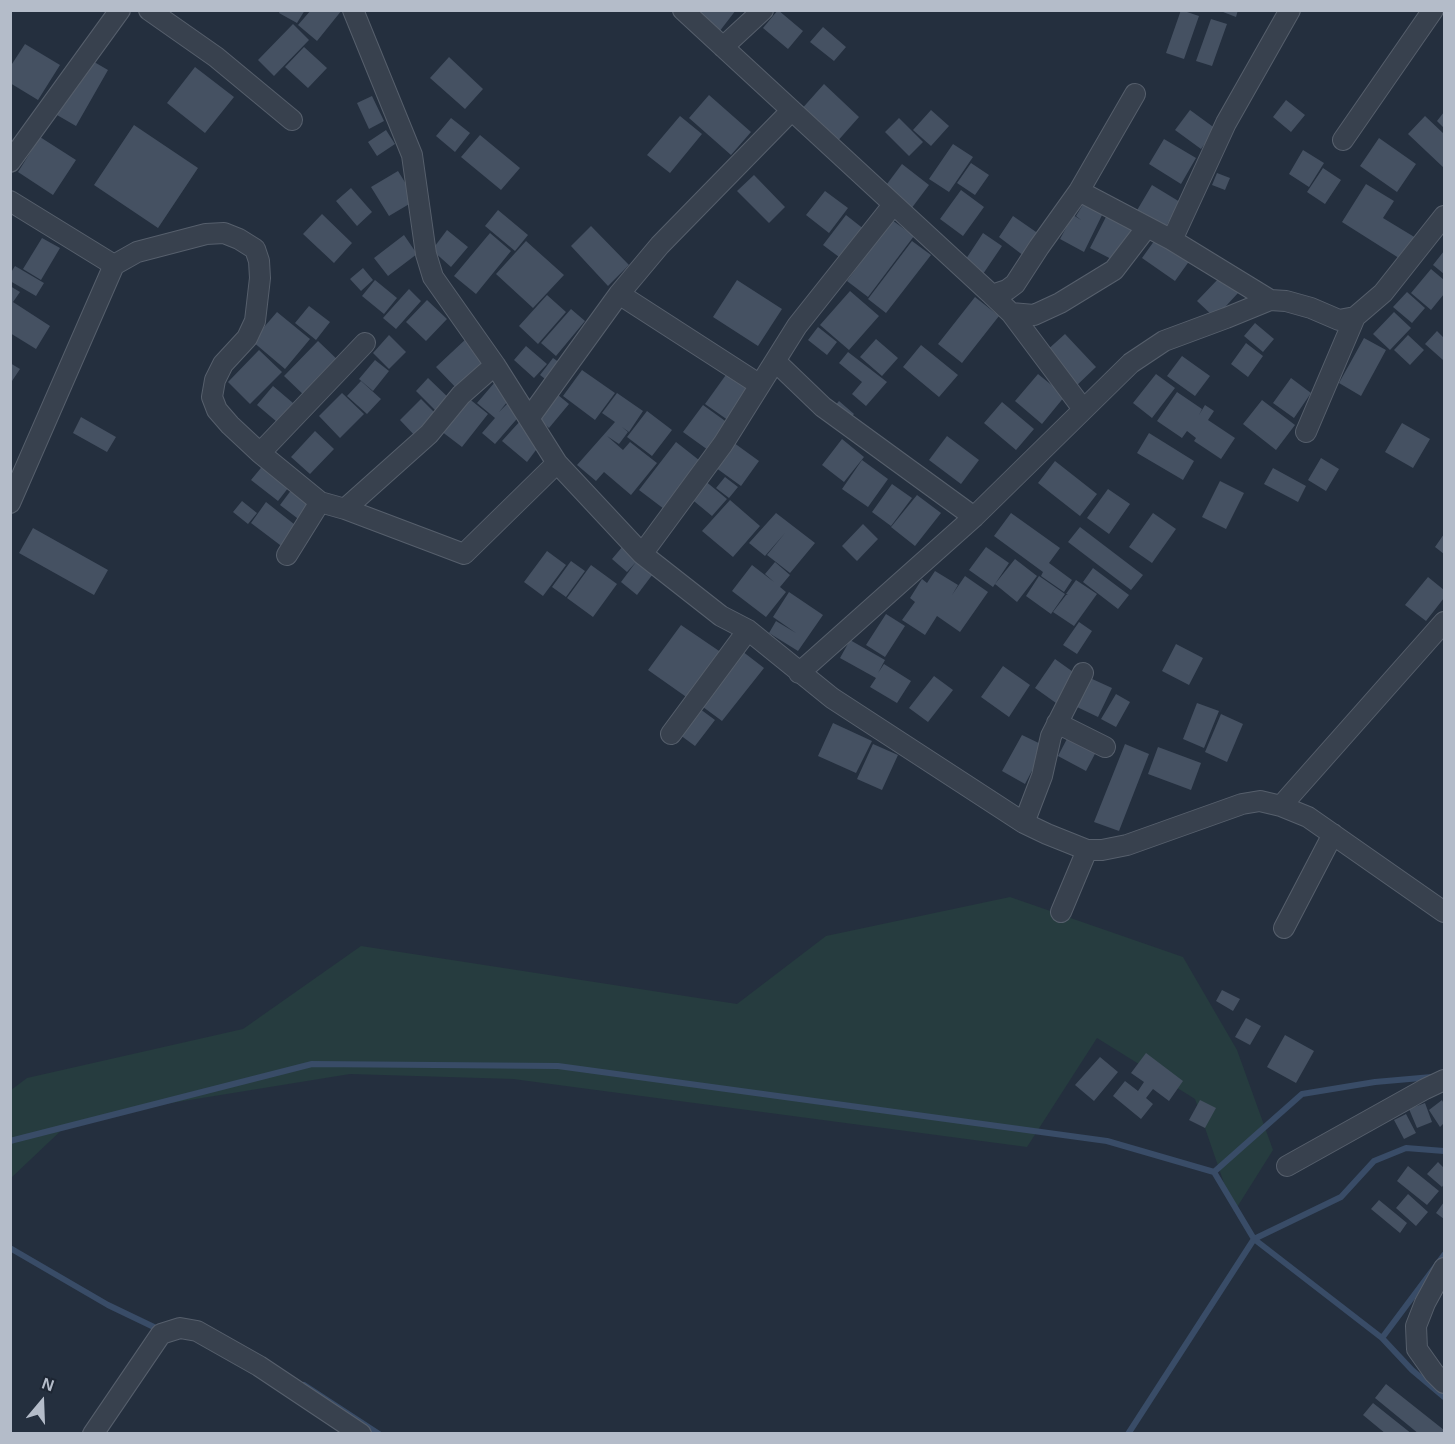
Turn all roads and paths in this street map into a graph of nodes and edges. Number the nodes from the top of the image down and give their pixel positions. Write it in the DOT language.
graph roads {
  1 [pos="120,10"];
  2 [pos="149,10"];
  3 [pos="353,10"];
  4 [pos="683,10"];
  5 [pos="763,10"];
  6 [pos="1290,10"];
  7 [pos="1433,10"];
  8 [pos="723,47"];
  9 [pos="1135,94"];
  10 [pos="791,111"];
  11 [pos="292,120"];
  12 [pos="1343,140"];
  13 [pos="10,162"];
  14 [pos="1079,191"];
  15 [pos="10,201"];
  16 [pos="893,205"];
  17 [pos="1442,223"];
  18 [pos="1147,227"];
  19 [pos="1172,240"];
  20 [pos="114,265"];
  21 [pos="619,294"];
  22 [pos="992,295"];
  23 [pos="1270,300"];
  24 [pos="1011,313"];
  25 [pos="1355,317"];
  26 [pos="365,343"];
  27 [pos="775,361"];
  28 [pos="495,365"];
  29 [pos="760,385"];
  30 [pos="1083,409"];
  31 [pos="530,417"];
  32 [pos="1306,432"];
  33 [pos="260,453"];
  34 [pos="557,463"];
  35 [pos="320,502"];
  36 [pos="10,503"];
  37 [pos="345,509"];
  38 [pos="974,517"];
  39 [pos="642,554"];
  40 [pos="287,555"];
  41 [pos="1444,622"];
  42 [pos="748,630"];
  43 [pos="799,673"];
  44 [pos="1083,673"];
  45 [pos="1057,723"];
  46 [pos="671,734"];
  47 [pos="1104,747"];
  48 [pos="1281,806"];
  49 [pos="1024,823"];
  50 [pos="1333,834"];
  51 [pos="1087,850"];
  52 [pos="1061,912"];
  53 [pos="1444,912"];
  54 [pos="1284,928"];
  55 [pos="1444,1080"];
  56 [pos="1287,1166"];
  57 [pos="1442,1279"];
  58 [pos="1444,1383"];
  59 [pos="93,1434"];
  60 [pos="362,1434"];
  1 -- 13 [label="street"];
  2 -- 11 [label="street"];
  3 -- 28 [label="street"];
  4 -- 8 [label="street"];
  5 -- 8 [label="street"];
  6 -- 19 [label="street"];
  7 -- 12 [label="street"];
  8 -- 10 [label="street"];
  9 -- 14 [label="street"];
  10 -- 16 [label="street"];
  10 -- 21 [label="street"];
  14 -- 18 [label="street"];
  14 -- 22 [label="street"];
  15 -- 20 [label="street"];
  16 -- 22 [label="street"];
  16 -- 27 [label="street"];
  17 -- 25 [label="street"];
  18 -- 19 [label="street"];
  18 -- 24 [label="street"];
  19 -- 23 [label="street"];
  20 -- 33 [label="street"];
  20 -- 36 [label="street"];
  21 -- 29 [label="street"];
  21 -- 31 [label="street"];
  22 -- 24 [label="street"];
  23 -- 25 [label="street"];
  23 -- 30 [label="street"];
  24 -- 30 [label="street"];
  25 -- 32 [label="street"];
  26 -- 33 [label="street"];
  27 -- 29 [label="street"];
  27 -- 38 [label="street"];
  28 -- 31 [label="street"];
  28 -- 37 [label="street"];
  29 -- 39 [label="street"];
  30 -- 38 [label="street"];
  31 -- 34 [label="street"];
  33 -- 35 [label="street"];
  34 -- 37 [label="street"];
  34 -- 39 [label="street"];
  35 -- 37 [label="street"];
  35 -- 40 [label="street"];
  38 -- 43 [label="street"];
  39 -- 42 [label="street"];
  41 -- 48 [label="street"];
  42 -- 43 [label="street"];
  42 -- 46 [label="street"];
  43 -- 49 [label="street"];
  44 -- 45 [label="street"];
  45 -- 47 [label="street"];
  45 -- 49 [label="street"];
  48 -- 50 [label="street"];
  48 -- 51 [label="street"];
  49 -- 51 [label="street"];
  50 -- 53 [label="street"];
  50 -- 54 [label="street"];
  51 -- 52 [label="street"];
  55 -- 56 [label="street"];
  57 -- 58 [label="street"];
  59 -- 60 [label="street"];
}
